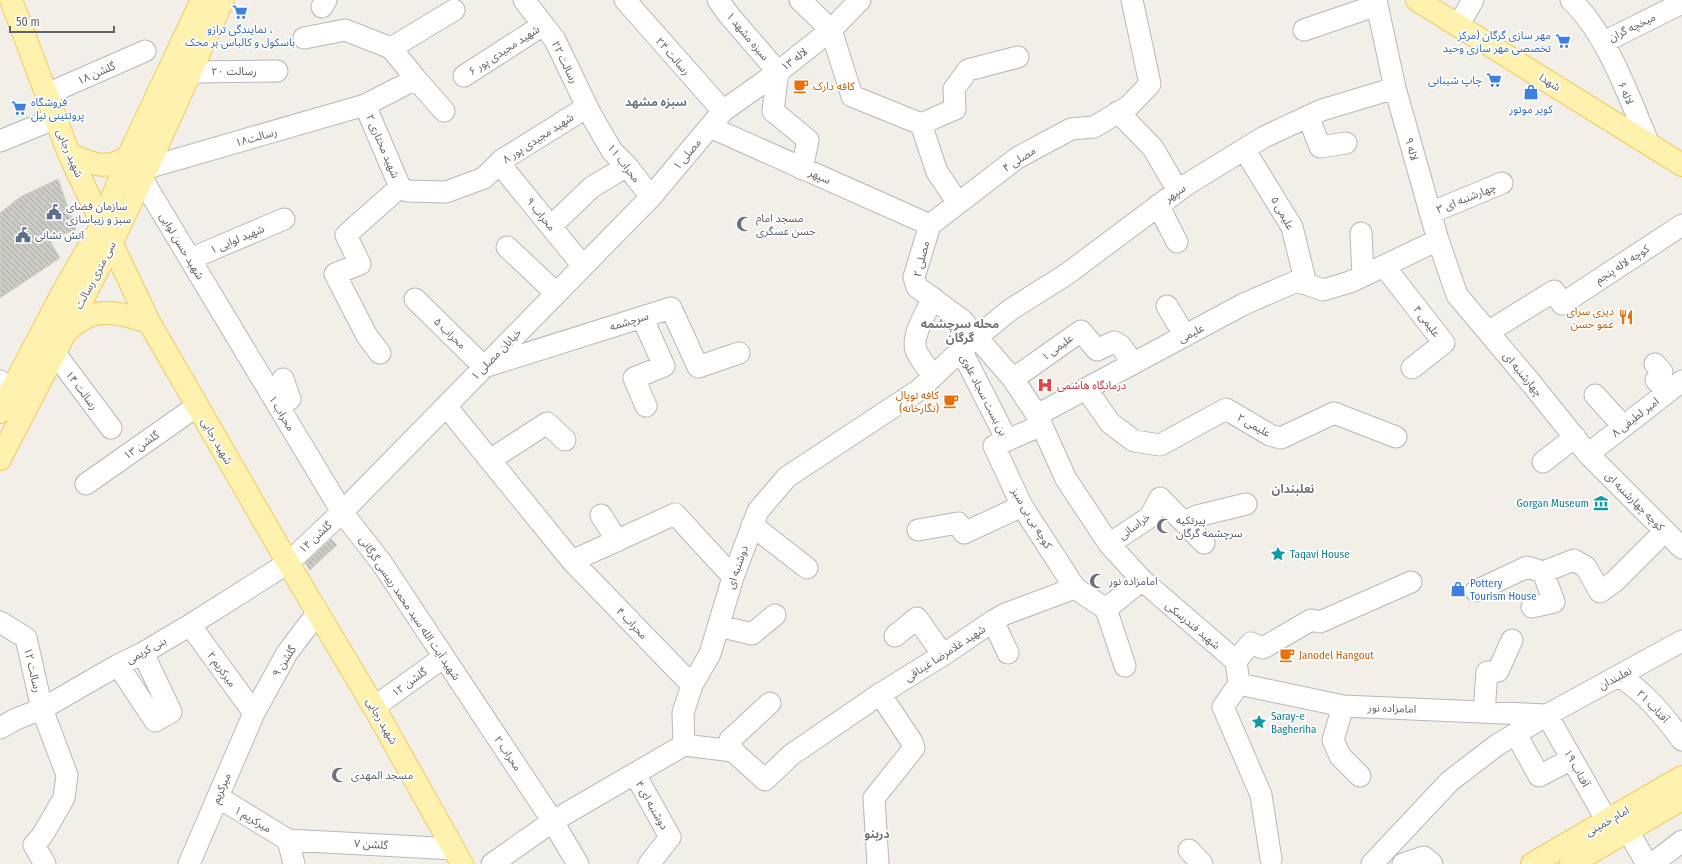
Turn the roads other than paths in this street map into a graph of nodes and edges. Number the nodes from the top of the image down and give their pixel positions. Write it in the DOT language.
graph roads {
  1 [pos="202,0"];
  2 [pos="223,0"];
  3 [pos="524,0"];
  4 [pos="625,0"];
  5 [pos="718,0"];
  6 [pos="800,0"];
  7 [pos="860,0"];
  8 [pos="1132,0"];
  9 [pos="1417,0"];
  10 [pos="1474,0"];
  11 [pos="1572,0"];
  12 [pos="1377,2"];
  13 [pos="1682,3"];
  14 [pos="8,5"];
  15 [pos="454,10"];
  16 [pos="202,25"];
  17 [pos="544,25"];
  18 [pos="1458,26"];
  19 [pos="831,30"];
  20 [pos="1304,30"];
  21 [pos="304,38"];
  22 [pos="1604,42"];
  23 [pos="391,48"];
  24 [pos="145,51"];
  25 [pos="1018,57"];
  26 [pos="277,71"];
  27 [pos="191,72"];
  28 [pos="778,72"];
  29 [pos="464,76"];
  30 [pos="416,78"];
  31 [pos="1395,88"];
  32 [pos="47,94"];
  33 [pos="365,105"];
  34 [pos="587,107"];
  35 [pos="444,111"];
  36 [pos="723,112"];
  37 [pos="1118,112"];
  38 [pos="1308,116"];
  39 [pos="56,118"];
  40 [pos="921,124"];
  41 [pos="710,127"];
  42 [pos="0,141"];
  43 [pos="1346,143"];
  44 [pos="1649,144"];
  45 [pos="1244,149"];
  46 [pos="69,154"];
  47 [pos="128,157"];
  48 [pos="500,163"];
  49 [pos="1682,165"];
  50 [pos="627,166"];
  51 [pos="802,168"];
  52 [pos="144,174"];
  53 [pos="1502,183"];
  54 [pos="400,187"];
  55 [pos="1178,191"];
  56 [pos="651,197"];
  57 [pos="958,204"];
  58 [pos="1158,205"];
  59 [pos="1430,213"];
  60 [pos="284,219"];
  61 [pos="930,225"];
  62 [pos="1682,225"];
  63 [pos="551,226"];
  64 [pos="107,233"];
  65 [pos="1361,233"];
  66 [pos="1438,240"];
  67 [pos="1177,242"];
  68 [pos="507,247"];
  69 [pos="190,259"];
  70 [pos="583,266"];
  71 [pos="1384,266"];
  72 [pos="1357,279"];
  73 [pos="1306,284"];
  74 [pos="556,293"];
  75 [pos="1457,295"];
  76 [pos="932,298"];
  77 [pos="415,299"];
  78 [pos="1167,306"];
  79 [pos="223,314"];
  80 [pos="642,317"];
  81 [pos="149,322"];
  82 [pos="64,332"];
  83 [pos="1488,332"];
  84 [pos="1185,336"];
  85 [pos="969,343"];
  86 [pos="54,352"];
  87 [pos="739,352"];
  88 [pos="380,353"];
  89 [pos="1132,363"];
  90 [pos="1655,364"];
  91 [pos="484,367"];
  92 [pos="1412,368"];
  93 [pos="933,376"];
  94 [pos="283,379"];
  95 [pos="1013,379"];
  96 [pos="6,386"];
  97 [pos="1674,386"];
  98 [pos="1087,390"];
  99 [pos="1595,395"];
  100 [pos="290,398"];
  101 [pos="197,406"];
  102 [pos="446,406"];
  103 [pos="646,406"];
  104 [pos="0,412"];
  105 [pos="1040,420"];
  106 [pos="1623,426"];
  107 [pos="111,428"];
  108 [pos="1396,437"];
  109 [pos="1575,437"];
  110 [pos="566,440"];
  111 [pos="1000,443"];
  112 [pos="1588,454"];
  113 [pos="0,459"];
  114 [pos="490,460"];
  115 [pos="1543,462"];
  116 [pos="86,484"];
  117 [pos="1246,504"];
  118 [pos="1022,506"];
  119 [pos="342,512"];
  120 [pos="601,515"];
  121 [pos="1185,522"];
  122 [pos="752,525"];
  123 [pos="918,530"];
  124 [pos="1665,531"];
  125 [pos="617,541"];
  126 [pos="1204,543"];
  127 [pos="1109,544"];
  128 [pos="1682,548"];
  129 [pos="572,561"];
  130 [pos="288,563"];
  131 [pos="807,568"];
  132 [pos="1543,572"];
  133 [pos="733,577"];
  134 [pos="1142,580"];
  135 [pos="1411,582"];
  136 [pos="1075,588"];
  137 [pos="1476,591"];
  138 [pos="1532,607"];
  139 [pos="1106,609"];
  140 [pos="318,612"];
  141 [pos="775,615"];
  142 [pos="992,621"];
  143 [pos="0,622"];
  144 [pos="190,625"];
  145 [pos="719,626"];
  146 [pos="895,636"];
  147 [pos="1512,640"];
  148 [pos="1682,641"];
  149 [pos="143,653"];
  150 [pos="1008,653"];
  151 [pos="943,656"];
  152 [pos="444,657"];
  153 [pos="1236,661"];
  154 [pos="118,665"];
  155 [pos="1125,666"];
  156 [pos="1619,676"];
  157 [pos="1239,684"];
  158 [pos="692,685"];
  159 [pos="463,686"];
  160 [pos="880,694"];
  161 [pos="770,703"];
  162 [pos="1343,706"];
  163 [pos="374,707"];
  164 [pos="42,709"];
  165 [pos="1484,712"];
  166 [pos="254,713"];
  167 [pos="1547,715"];
  168 [pos="0,728"];
  169 [pos="1516,734"];
  170 [pos="1682,740"];
  171 [pos="684,745"];
  172 [pos="733,751"];
  173 [pos="1572,759"];
  174 [pos="635,774"];
  175 [pos="1360,776"];
  176 [pos="1682,777"];
  177 [pos="218,797"];
  178 [pos="1682,799"];
  179 [pos="553,821"];
  180 [pos="1617,830"];
  181 [pos="288,840"];
  182 [pos="1682,841"];
  183 [pos="458,856"];
  184 [pos="1385,860"];
  185 [pos="1270,862"];
  186 [pos="45,864"];
  187 [pos="189,864"];
  188 [pos="294,864"];
  189 [pos="492,864"];
  190 [pos="578,864"];
  191 [pos="649,864"];
  192 [pos="878,864"];
  193 [pos="1403,864"];
  194 [pos="1432,864"];
  195 [pos="1532,864"];
  196 [pos="1571,864"];
  197 [pos="1647,864"];
  198 [pos="1652,864"];
  1 -- 16 [label="main road, سی متری رسالت"];
  2 -- 16 [label="main road, سی متری رسالت"];
  3 -- 17 [label="street, ۲۲ رسالت"];
  4 -- 36 [label="street, ۲۴ رسالت"];
  5 -- 28 [label="street, ۱ سبزه مشهد"];
  6 -- 19 [label="street"];
  7 -- 19 [label="street, لاله ۱۳"];
  8 -- 37 [label="street, ۴ مصلی"];
  9 -- 18 [label="main road, شهدا"];
  10 -- 18 [label="street"];
  11 -- 22 [label="street, ۶ لاله"];
  12 -- 20 [label="street"];
  12 -- 31 [label="street, ۹ لاله"];
  13 -- 22 [label="street, میخچه گران"];
  14 -- 32 [label="main road, شهید رجایی"];
  15 -- 23 [label="street"];
  16 -- 27 [label="main road, سی متری رسالت"];
  16 -- 47 [label="main road, سی متری رسالت"];
  17 -- 29 [label="street, ۶ شهید مجیدی پور"];
  17 -- 34 [label="street, ۲۲ رسالت"];
  18 -- 44 [label="main road, شهدا"];
  19 -- 28 [label="street, لاله ۱۳"];
  19 -- 40 [label="street"];
  21 -- 23 [label="street"];
  22 -- 44 [label="street, ۶ لاله"];
  23 -- 30 [label="street"];
  24 -- 32 [label="street, ۱۸ گلشن"];
  25 -- 40 [label="street"];
  26 -- 27 [label="street, ۲۰ رسالت"];
  27 -- 52 [label="main road, سی متری رسالت"];
  28 -- 36 [label="street, لاله ۱۳"];
  28 -- 51 [label="street"];
  30 -- 33 [label="street, رسالت۱۸"];
  30 -- 35 [label="street"];
  31 -- 38 [label="street, سپهر"];
  31 -- 59 [label="street, ۹ لاله"];
  32 -- 39 [label="main road, شهید رجایی"];
  33 -- 52 [label="street, رسالت۱۸"];
  33 -- 54 [label="street, ۲ شهید مختاری"];
  34 -- 48 [label="street, ۸ شهید مجیدی پور"];
  34 -- 50 [label="street, ۱۱ محراب"];
  36 -- 41 [label="street, ۱ مصلی"];
  37 -- 55 [label="street"];
  37 -- 57 [label="street, ۴ مصلی"];
  38 -- 43 [label="street"];
  38 -- 45 [label="street, سپهر"];
  39 -- 42 [label="street"];
  39 -- 46 [label="main road, شهید رجایی"];
  40 -- 57 [label="street"];
  41 -- 51 [label="street, سپهر"];
  41 -- 56 [label="street, ۱ مصلی"];
  44 -- 49 [label="main road, شهدا"];
  45 -- 55 [label="street, سپهر"];
  45 -- 73 [label="street, ۵ علیمی"];
  46 -- 47 [label="main road"];
  46 -- 64 [label="main road, شهید رجایی"];
  47 -- 64 [label="main road, سی متری رسالت"];
  48 -- 54 [label="street, ۸ شهید مجیدی پور"];
  48 -- 63 [label="street, ۹ محراب"];
  50 -- 56 [label="street, ۱۱ محراب"];
  50 -- 63 [label="street"];
  51 -- 61 [label="street, سپهر"];
  52 -- 64 [label="main road, سی متری رسالت"];
  52 -- 69 [label="street, شهید حسن لوایی"];
  53 -- 59 [label="street, ۳ چهارشنبه ای"];
  54 -- 88 [label="street"];
  55 -- 58 [label="street, سپهر"];
  56 -- 70 [label="street, خیابان مصلی ۱"];
  57 -- 61 [label="street, ۴ مصلی"];
  58 -- 67 [label="street"];
  58 -- 85 [label="street, سپهر"];
  59 -- 66 [label="street, ۹ لاله"];
  60 -- 69 [label="street, ۱ شهید لوایی"];
  61 -- 76 [label="street, ۲ مصلی"];
  62 -- 83 [label="street, کوچه لاله پنجم"];
  63 -- 70 [label="street, ۹ محراب"];
  64 -- 81 [label="main road, شهید رجایی"];
  64 -- 82 [label="main road, سی متری رسالت"];
  64 -- 96 [label="main road, سی متری رسالت"];
  65 -- 72 [label="street"];
  66 -- 71 [label="street"];
  66 -- 75 [label="street, ۹ لاله"];
  68 -- 74 [label="street"];
  69 -- 79 [label="street, شهید حسن لوایی"];
  70 -- 74 [label="street, خیابان مصلی ۱"];
  71 -- 72 [label="street"];
  71 -- 92 [label="street, ۴ علیمی"];
  72 -- 73 [label="street, علیمی"];
  73 -- 84 [label="street, علیمی"];
  74 -- 91 [label="street, خیابان مصلی ۱"];
  75 -- 83 [label="street, چهارشنبه ای"];
  76 -- 85 [label="street, ۲ مصلی"];
  76 -- 93 [label="street"];
  77 -- 91 [label="street, ۵ محراب"];
  78 -- 84 [label="street"];
  79 -- 119 [label="street, ۱ محراب"];
  80 -- 87 [label="street, سرچشمه"];
  80 -- 91 [label="street, سرچشمه"];
  80 -- 103 [label="street"];
  81 -- 82 [label="main road"];
  81 -- 101 [label="main road, شهید رجایی"];
  82 -- 86 [label="main road, سی متری رسالت"];
  83 -- 109 [label="street, چهارشنبه ای"];
  84 -- 89 [label="street, علیمی"];
  85 -- 93 [label="street, دوشنبه ای"];
  85 -- 95 [label="street, شهید فندرسکی"];
  85 -- 111 [label="street, بن بست سجاد علوی"];
  86 -- 107 [label="street, ۱۴ رسالت"];
  86 -- 113 [label="main road, سی متری رسالت"];
  89 -- 95 [label="street, ۱ علیمی"];
  89 -- 98 [label="street, علیمی"];
  90 -- 97 [label="street"];
  91 -- 102 [label="street, خیابان مصلی ۱"];
  93 -- 122 [label="street, دوشنبه ای"];
  94 -- 100 [label="street"];
  95 -- 105 [label="street, شهید فندرسکی"];
  96 -- 104 [label="main road, سی متری رسالت"];
  97 -- 106 [label="street, ۸ امیر لطیفی"];
  98 -- 105 [label="street, علیمی"];
  98 -- 108 [label="street, ۲ علیمی"];
  99 -- 106 [label="street"];
  101 -- 116 [label="street, ۱۳ گلشن"];
  101 -- 130 [label="main road, شهید رجایی"];
  102 -- 114 [label="street, ۴ محراب"];
  102 -- 119 [label="street, خیابان مصلی ۱"];
  105 -- 111 [label="street, علیمی"];
  105 -- 127 [label="street, شهید فندرسکی"];
  106 -- 112 [label="street, ۸ امیر لطیفی"];
  109 -- 112 [label="street, چهارشنبه ای"];
  109 -- 115 [label="street"];
  110 -- 114 [label="street"];
  111 -- 118 [label="street, کوچه بی بی سبز"];
  112 -- 124 [label="street, کوچه چهارشنبه ای"];
  114 -- 129 [label="street, ۴ محراب"];
  117 -- 121 [label="street"];
  118 -- 123 [label="street"];
  118 -- 136 [label="street, کوچه بی بی سبز"];
  119 -- 130 [label="street, گلشن ۱۴"];
  119 -- 152 [label="street, شهید آیت الله سید محمد رییسی گرگانی"];
  120 -- 125 [label="street"];
  121 -- 126 [label="street, خراسانی"];
  121 -- 127 [label="street, خراسانی"];
  122 -- 131 [label="street"];
  122 -- 133 [label="street, دوشنبه ای"];
  124 -- 128 [label="street, کوچه چهارشنبه ای"];
  124 -- 132 [label="street"];
  125 -- 129 [label="street"];
  125 -- 133 [label="street"];
  127 -- 134 [label="street, شهید فندرسکی"];
  129 -- 158 [label="street, ۴ محراب"];
  130 -- 140 [label="main road, شهید رجایی"];
  130 -- 144 [label="street, بنی کریمی"];
  132 -- 137 [label="street"];
  132 -- 138 [label="street"];
  133 -- 145 [label="street, دوشنبه ای"];
  134 -- 139 [label="street"];
  134 -- 153 [label="street, شهید فندرسکی"];
  135 -- 153 [label="street"];
  136 -- 139 [label="street"];
  136 -- 142 [label="street, شهید غلامرضا غیناقی"];
  139 -- 155 [label="street"];
  140 -- 163 [label="main road, شهید رجایی"];
  140 -- 166 [label="street, ۹ گلشن"];
  141 -- 145 [label="street"];
  142 -- 150 [label="street"];
  142 -- 151 [label="street, شهید غلامرضا غیناقی"];
  143 -- 164 [label="street, ۱۲ رسالت"];
  144 -- 149 [label="street, بنی کریمی"];
  144 -- 166 [label="street, ۲ میرکریم"];
  145 -- 158 [label="street, دوشنبه ای"];
  146 -- 151 [label="street"];
  147 -- 165 [label="street"];
  148 -- 156 [label="street, نعلبندان"];
  149 -- 154 [label="street, بنی کریمی"];
  149 -- 154 [label="street"];
  151 -- 160 [label="street, شهید غلامرضا غیناقی"];
  152 -- 159 [label="street, شهید آیت الله سید محمد رییسی گرگانی"];
  152 -- 163 [label="street, ۱۲ گلشن"];
  153 -- 157 [label="street"];
  154 -- 164 [label="street, بنی کریمی"];
  156 -- 167 [label="street, نعلبندان"];
  156 -- 170 [label="street, آفتاب ۲۱"];
  157 -- 162 [label="street, امامزاده نور"];
  157 -- 185 [label="street"];
  158 -- 171 [label="street, دوشنبه ای"];
  159 -- 179 [label="street, ۲ محراب"];
  160 -- 172 [label="street, شهید غلامرضا غیناقی"];
  160 -- 192 [label="street"];
  161 -- 172 [label="street"];
  162 -- 165 [label="street, امامزاده نور"];
  162 -- 175 [label="street"];
  163 -- 183 [label="main road, شهید رجایی"];
  164 -- 168 [label="street, بنی کریمی"];
  164 -- 186 [label="street, ۱۲ رسالت"];
  165 -- 167 [label="street, امامزاده نور"];
  166 -- 177 [label="street, میرکریم"];
  167 -- 169 [label="street, نعلبندان"];
  167 -- 173 [label="street, ۱۹ آفتاب"];
  169 -- 173 [label="street"];
  169 -- 184 [label="street, نعلبندان"];
  171 -- 172 [label="street"];
  171 -- 174 [label="street"];
  173 -- 180 [label="street, ۱۹ آفتاب"];
  174 -- 179 [label="street"];
  174 -- 191 [label="street, ۴ دوشنبه ای"];
  176 -- 180 [label="main road, امام خمینی"];
  177 -- 181 [label="street, ۱ میرکریم"];
  177 -- 187 [label="street, میرکریم"];
  178 -- 180 [label="main road, امام خمینی"];
  179 -- 189 [label="street"];
  179 -- 190 [label="street, ۲ محراب"];
  180 -- 195 [label="main road, امام خمینی"];
  180 -- 196 [label="main road, امام خمینی"];
  180 -- 197 [label="street, ۱۹ آفتاب"];
  181 -- 183 [label="street, ۷ گلشن"];
  181 -- 188 [label="street"];
  182 -- 198 [label="street"];
  193 -- 194 [label="street"];
}
